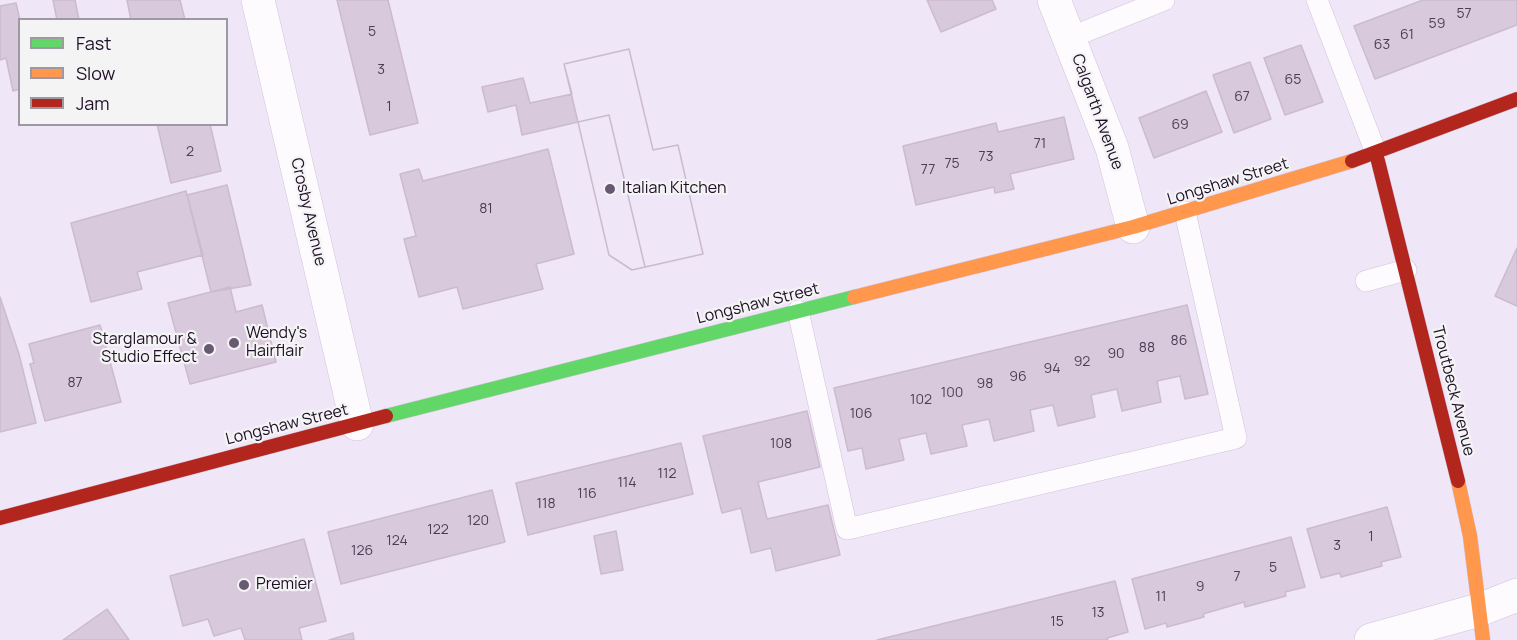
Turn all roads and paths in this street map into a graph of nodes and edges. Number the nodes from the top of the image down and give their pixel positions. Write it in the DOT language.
graph roads {
  1 [pos="258,0"];
  2 [pos="1054,0"];
  3 [pos="1164,0"];
  4 [pos="1317,0"];
  5 [pos="1070,39"];
  6 [pos="1517,99"];
  7 [pos="1376,153"];
  8 [pos="1185,212"];
  9 [pos="1133,227"];
  10 [pos="1406,270"];
  11 [pos="1366,281"];
  12 [pos="798,311"];
  13 [pos="357,424"];
  14 [pos="0,518"];
  15 [pos="1517,595"];
  16 [pos="1481,625"];
  17 [pos="1371,640"];
  1 -- 13 [label="street, Crosby Avenue"];
  2 -- 5 [label="street, Calgarth Avenue"];
  3 -- 5 [label="lane"];
  4 -- 7 [label="lane"];
  5 -- 9 [label="street, Calgarth Avenue"];
  6 -- 7 [label="street, Longshaw Street"];
  7 -- 8 [label="street, Longshaw Street"];
  7 -- 10 [label="street, Troutbeck Avenue"];
  8 -- 9 [label="street, Longshaw Street"];
  8 -- 12 [label="lane"];
  9 -- 12 [label="street, Longshaw Street"];
  10 -- 11 [label="lane"];
  10 -- 16 [label="street, Troutbeck Avenue"];
  12 -- 13 [label="street, Longshaw Street"];
  13 -- 14 [label="street, Longshaw Street"];
  15 -- 16 [label="street"];
  16 -- 17 [label="street"];
}
